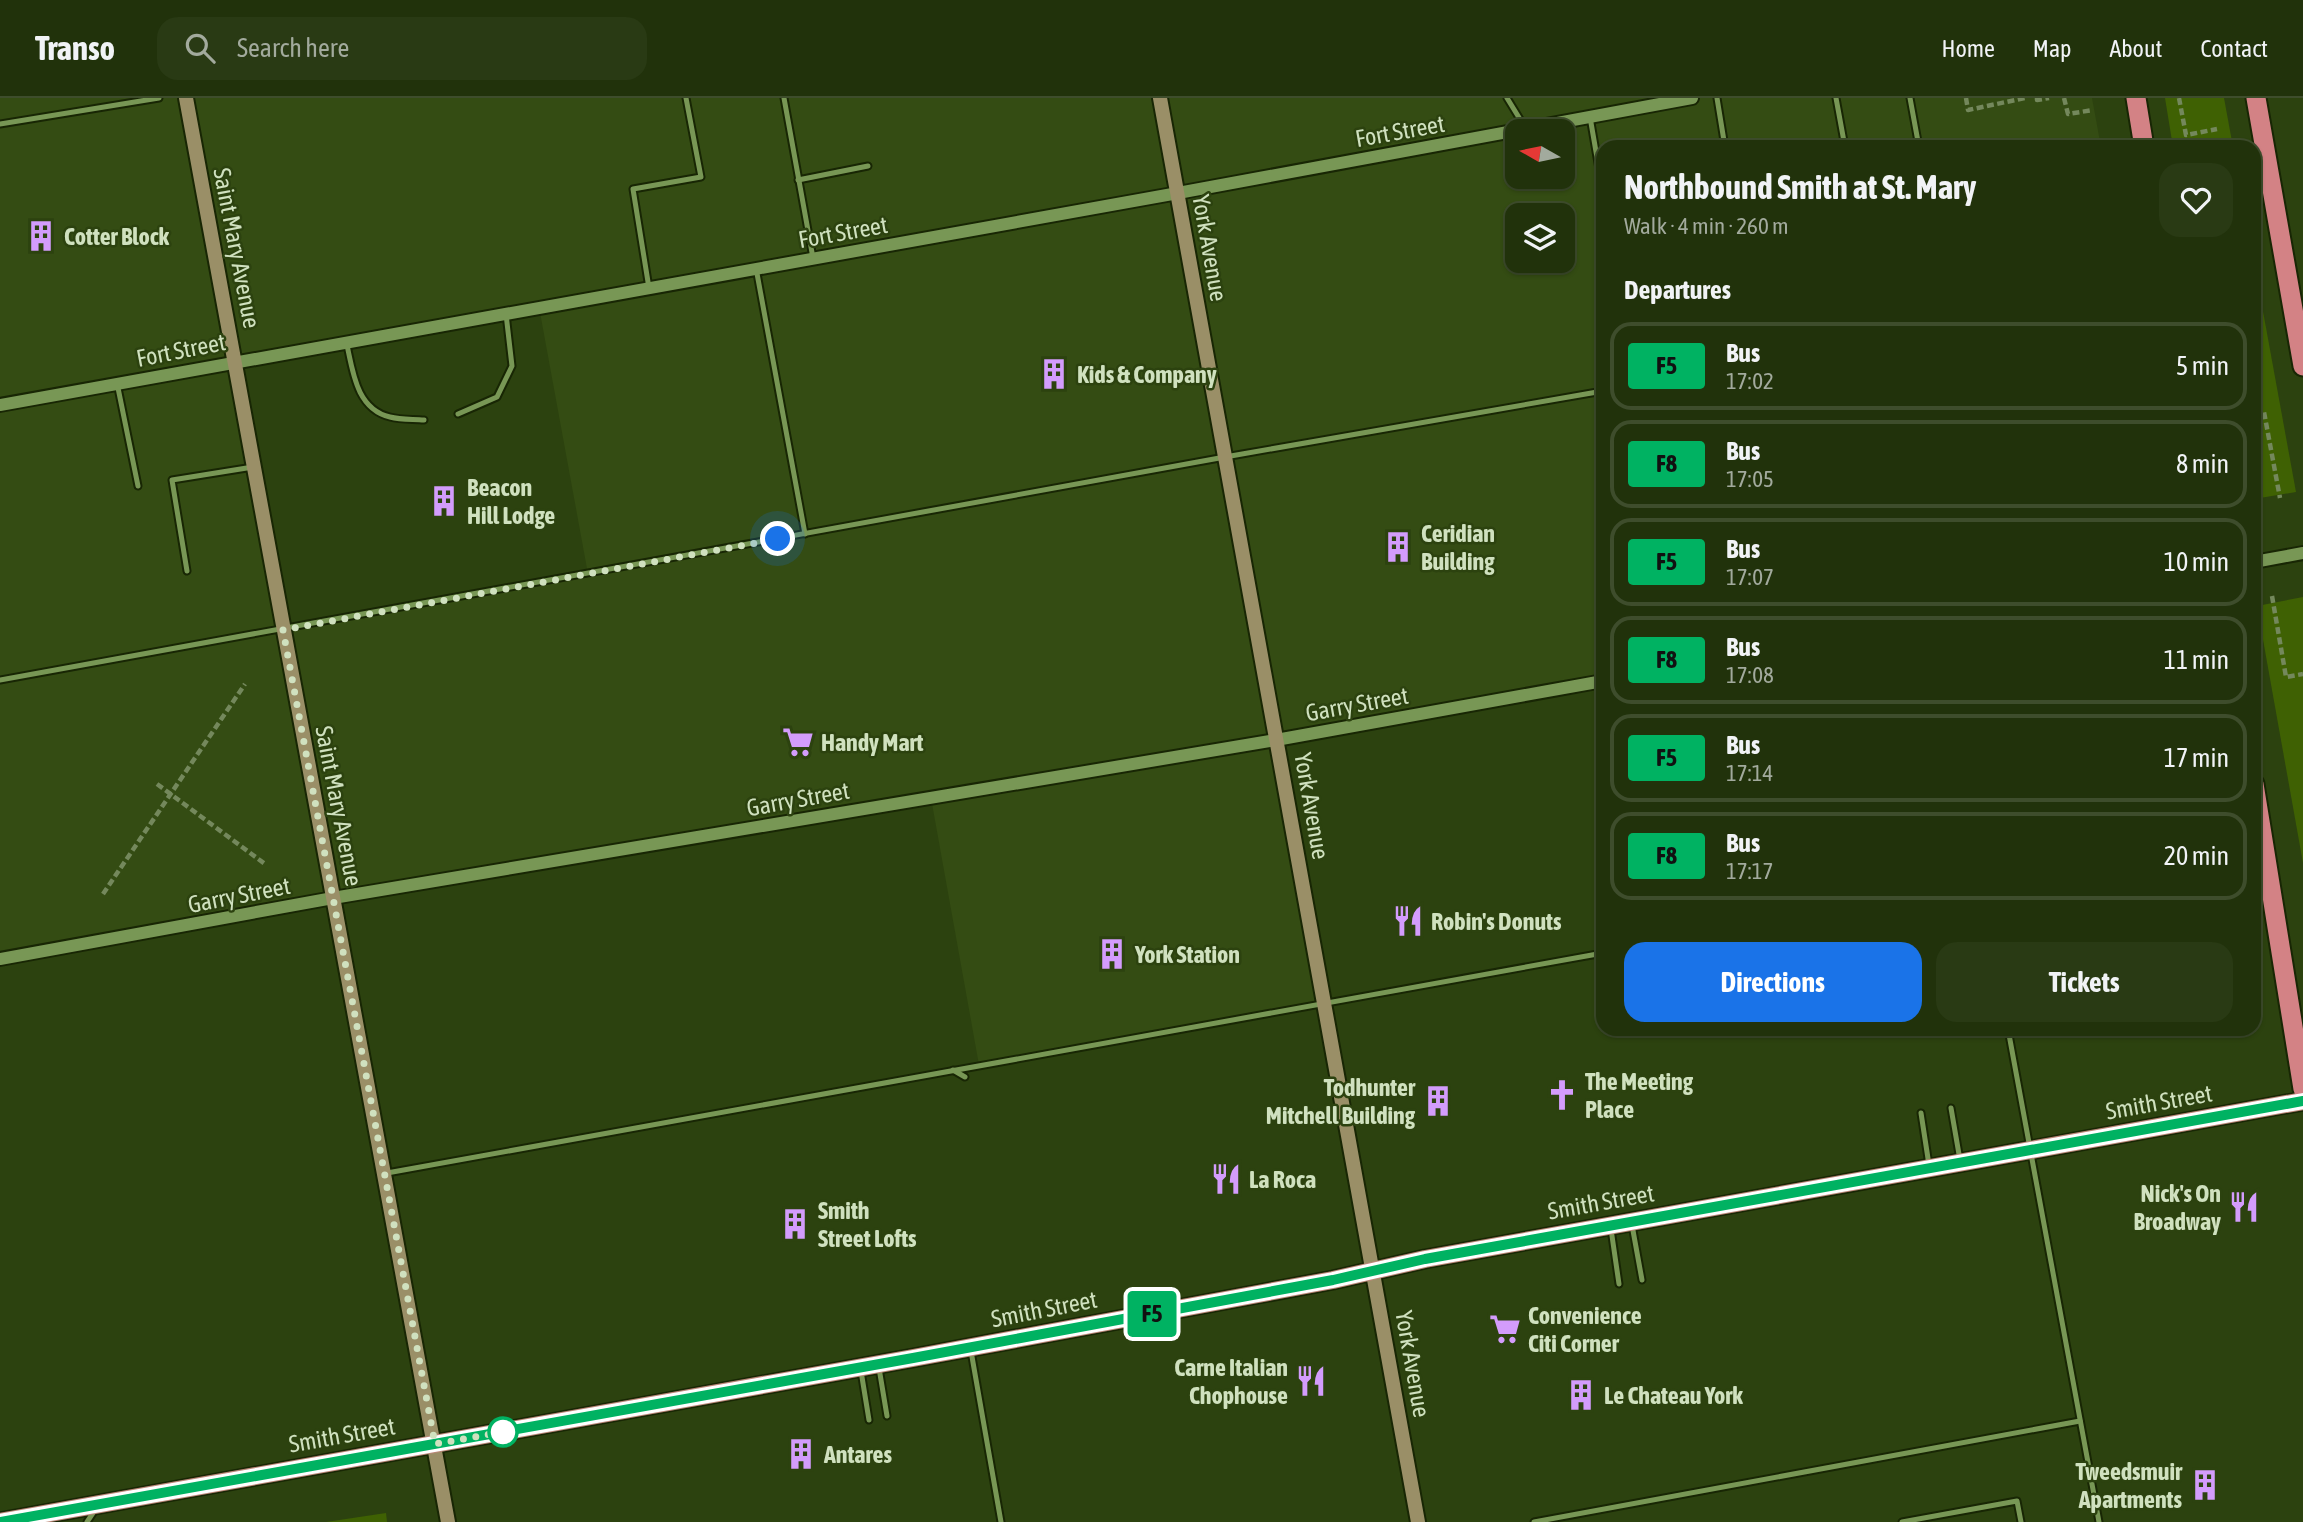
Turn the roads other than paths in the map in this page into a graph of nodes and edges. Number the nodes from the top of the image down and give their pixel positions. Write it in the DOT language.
graph roads {
  1 [pos="159,98"];
  2 [pos="186,98"];
  3 [pos="686,98"];
  4 [pos="784,98"];
  5 [pos="1160,98"];
  6 [pos="1507,98"];
  7 [pos="1692,98"];
  8 [pos="1717,98"];
  9 [pos="1836,98"];
  10 [pos="1910,98"];
  11 [pos="2136,98"];
  12 [pos="2256,98"];
  13 [pos="1590,117"];
  14 [pos="1520,119"];
  15 [pos="1575,120"];
  16 [pos="0,124"];
  17 [pos="1505,133"];
  18 [pos="1724,140"];
  19 [pos="1844,140"];
  20 [pos="1918,140"];
  21 [pos="2143,140"];
  22 [pos="1596,152"];
  23 [pos="868,166"];
  24 [pos="799,180"];
  25 [pos="1178,193"];
  26 [pos="813,258"];
  27 [pos="756,268"];
  28 [pos="649,288"];
  29 [pos="506,313"];
  30 [pos="346,342"];
  31 [pos="235,361"];
  32 [pos="2303,366"];
  33 [pos="117,383"];
  34 [pos="1596,392"];
  35 [pos="0,405"];
  36 [pos="458,414"];
  37 [pos="424,421"];
  38 [pos="1225,457"];
  39 [pos="253,467"];
  40 [pos="138,486"];
  41 [pos="805,534"];
  42 [pos="2303,554"];
  43 [pos="2261,561"];
  44 [pos="187,571"];
  45 [pos="283,630"];
  46 [pos="0,680"];
  47 [pos="1596,682"];
  48 [pos="1276,740"];
  49 [pos="2261,828"];
  50 [pos="333,898"];
  51 [pos="1596,954"];
  52 [pos="0,960"];
  53 [pos="1325,1003"];
  54 [pos="2009,1036"];
  55 [pos="953,1070"];
  56 [pos="965,1077"];
  57 [pos="2303,1089"];
  58 [pos="2303,1101"];
  59 [pos="1951,1108"];
  60 [pos="1921,1113"];
  61 [pos="2030,1150"];
  62 [pos="1960,1163"];
  63 [pos="1929,1168"];
  64 [pos="384,1173"];
  65 [pos="1632,1222"];
  66 [pos="1610,1226"];
  67 [pos="1373,1270"];
  68 [pos="1642,1280"];
  69 [pos="1619,1284"];
  70 [pos="970,1348"];
  71 [pos="869,1366"];
  72 [pos="887,1416"];
  73 [pos="869,1420"];
  74 [pos="2080,1421"];
  75 [pos="435,1444"];
  76 [pos="99,1504"];
  77 [pos="0,1522"];
  78 [pos="87,1522"];
  79 [pos="448,1522"];
  80 [pos="1001,1522"];
  81 [pos="1418,1522"];
  82 [pos="1534,1522"];
  83 [pos="1902,1522"];
  84 [pos="2021,1522"];
  85 [pos="2099,1522"];
  1 -- 16 [label="lane"];
  2 -- 31 [label="main road, Saint Mary Avenue"];
  3 -- 28 [label="lane"];
  4 -- 24 [label="lane"];
  5 -- 25 [label="main road, York Avenue"];
  6 -- 14 [label="lane"];
  7 -- 13 [label="street, Fort Street"];
  8 -- 18 [label="lane"];
  9 -- 19 [label="lane"];
  10 -- 20 [label="lane"];
  11 -- 21 [label="highway"];
  12 -- 32 [label="highway"];
  13 -- 15 [label="street, Fort Street"];
  13 -- 22 [label="lane"];
  17 -- 25 [label="street, Fort Street"];
  23 -- 24 [label="lane"];
  24 -- 26 [label="lane"];
  25 -- 26 [label="street, Fort Street"];
  25 -- 38 [label="main road, York Avenue"];
  26 -- 27 [label="street, Fort Street"];
  27 -- 28 [label="street, Fort Street"];
  27 -- 41 [label="lane"];
  28 -- 29 [label="street, Fort Street"];
  29 -- 30 [label="street, Fort Street"];
  29 -- 36 [label="lane"];
  30 -- 31 [label="street, Fort Street"];
  30 -- 37 [label="lane"];
  31 -- 33 [label="street, Fort Street"];
  31 -- 39 [label="main road, Saint Mary Avenue"];
  33 -- 35 [label="street, Fort Street"];
  33 -- 40 [label="lane"];
  34 -- 38 [label="lane"];
  38 -- 41 [label="lane"];
  38 -- 48 [label="main road, York Avenue"];
  39 -- 44 [label="lane"];
  39 -- 45 [label="main road, Saint Mary Avenue"];
  41 -- 45 [label="lane"];
  42 -- 43 [label="street"];
  45 -- 46 [label="lane"];
  45 -- 50 [label="main road, Saint Mary Avenue"];
  47 -- 48 [label="street, Garry Street"];
  48 -- 50 [label="street, Garry Street"];
  48 -- 53 [label="main road, York Avenue"];
  49 -- 57 [label="highway"];
  50 -- 52 [label="street, Garry Street"];
  50 -- 64 [label="main road, Saint Mary Avenue"];
  51 -- 53 [label="lane"];
  53 -- 55 [label="lane"];
  53 -- 67 [label="main road, York Avenue"];
  54 -- 61 [label="lane"];
  55 -- 56 [label="lane"];
  55 -- 64 [label="lane"];
  58 -- 61 [label="main road, Smith Street"];
  59 -- 62 [label="lane"];
  60 -- 63 [label="lane"];
  61 -- 62 [label="main road, Smith Street"];
  61 -- 74 [label="lane"];
  62 -- 63 [label="main road, Smith Street"];
  63 -- 65 [label="main road, Smith Street"];
  64 -- 75 [label="main road, Saint Mary Avenue"];
  65 -- 66 [label="main road, Smith Street"];
  65 -- 68 [label="lane"];
  66 -- 67 [label="main road, Smith Street"];
  66 -- 69 [label="lane"];
  67 -- 70 [label="main road, Smith Street"];
  67 -- 81 [label="main road, York Avenue"];
  70 -- 71 [label="main road, Smith Street"];
  70 -- 80 [label="lane"];
  71 -- 72 [label="lane"];
  71 -- 73 [label="lane"];
  71 -- 75 [label="main road, Smith Street"];
  74 -- 82 [label="lane"];
  74 -- 85 [label="lane"];
  75 -- 76 [label="main road, Smith Street"];
  75 -- 79 [label="main road, Saint Mary Avenue"];
  76 -- 77 [label="main road, Smith Street"];
  76 -- 78 [label="lane"];
  83 -- 84 [label="lane"];
}
